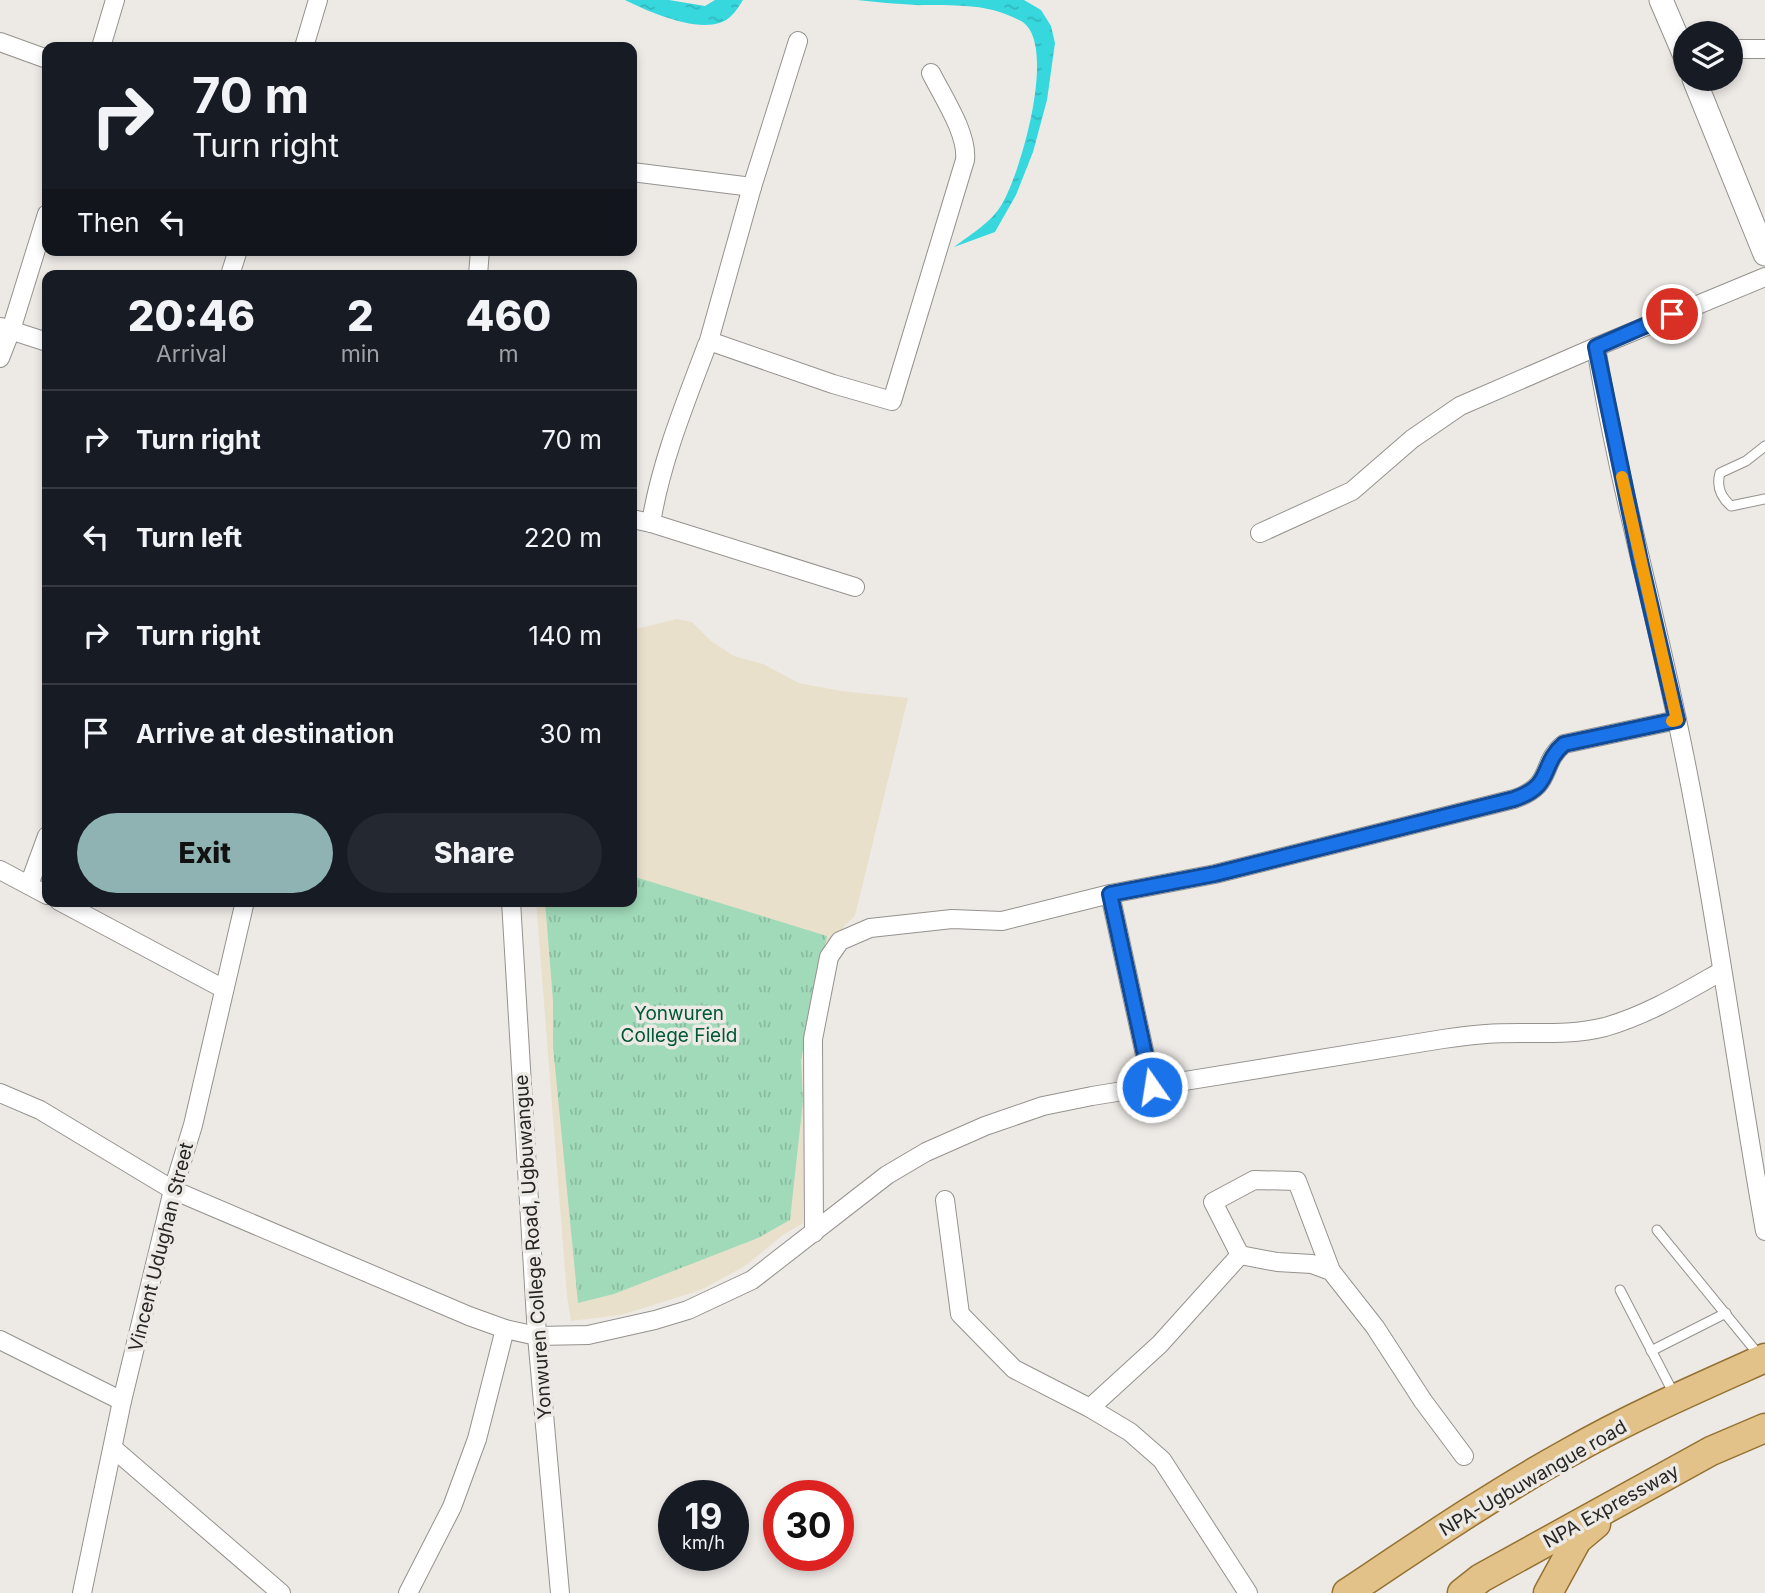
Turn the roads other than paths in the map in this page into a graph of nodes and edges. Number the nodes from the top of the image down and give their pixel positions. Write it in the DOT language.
graph roads {
  1 [pos="115,0"];
  2 [pos="318,0"];
  3 [pos="1661,0"];
  4 [pos="1673,28"];
  5 [pos="798,41"];
  6 [pos="0,42"];
  7 [pos="102,42"];
  8 [pos="305,42"];
  9 [pos="1743,49"];
  10 [pos="1765,49"];
  11 [pos="42,57"];
  12 [pos="930,73"];
  13 [pos="1700,91"];
  14 [pos="637,173"];
  15 [pos="752,187"];
  16 [pos="42,228"];
  17 [pos="1765,254"];
  18 [pos="1765,277"];
  19 [pos="6,328"];
  20 [pos="42,340"];
  21 [pos="708,344"];
  22 [pos="1596,347"];
  23 [pos="0,358"];
  24 [pos="1765,446"];
  25 [pos="1765,499"];
  26 [pos="637,520"];
  27 [pos="651,523"];
  28 [pos="1260,533"];
  29 [pos="855,587"];
  30 [pos="1677,720"];
  31 [pos="42,850"];
  32 [pos="0,870"];
  33 [pos="29,885"];
  34 [pos="42,892"];
  35 [pos="1110,894"];
  36 [pos="70,907"];
  37 [pos="244,907"];
  38 [pos="511,907"];
  39 [pos="1722,971"];
  40 [pos="224,989"];
  41 [pos="1152,1087"];
  42 [pos="0,1093"];
  43 [pos="173,1190"];
  44 [pos="945,1200"];
  45 [pos="1657,1230"];
  46 [pos="1765,1231"];
  47 [pos="814,1233"];
  48 [pos="1240,1255"];
  49 [pos="1331,1271"];
  50 [pos="1620,1290"];
  51 [pos="1726,1313"];
  52 [pos="505,1329"];
  53 [pos="537,1336"];
  54 [pos="0,1340"];
  55 [pos="1651,1351"];
  56 [pos="1764,1359"];
  57 [pos="1676,1398"];
  58 [pos="122,1401"];
  59 [pos="1090,1408"];
  60 [pos="1765,1428"];
  61 [pos="114,1449"];
  62 [pos="1464,1456"];
  63 [pos="1630,1495"];
  64 [pos="82,1593"];
  65 [pos="281,1593"];
  66 [pos="408,1593"];
  67 [pos="560,1593"];
  68 [pos="1248,1593"];
  69 [pos="1347,1593"];
  70 [pos="1462,1593"];
  71 [pos="1549,1593"];
  1 -- 7 [label="street"];
  2 -- 8 [label="street"];
  3 -- 4 [label="street"];
  5 -- 15 [label="street"];
  6 -- 11 [label="street"];
  9 -- 10 [label="street"];
  12 -- 21 [label="street"];
  13 -- 17 [label="street"];
  14 -- 15 [label="street"];
  15 -- 21 [label="street"];
  16 -- 19 [label="street"];
  18 -- 22 [label="street"];
  19 -- 20 [label="street"];
  19 -- 23 [label="street"];
  21 -- 27 [label="street"];
  22 -- 28 [label="street"];
  22 -- 30 [label="street"];
  24 -- 25 [label="lane"];
  26 -- 27 [label="street"];
  27 -- 29 [label="street"];
  30 -- 35 [label="street"];
  30 -- 39 [label="street"];
  31 -- 33 [label="street"];
  32 -- 33 [label="street"];
  33 -- 34 [label="street"];
  35 -- 41 [label="street"];
  35 -- 47 [label="street"];
  36 -- 40 [label="street"];
  37 -- 40 [label="street, Vincent Udughan Street"];
  38 -- 53 [label="street, Yonwuren College Road, Ugbuwangue"];
  39 -- 41 [label="street"];
  39 -- 46 [label="street"];
  40 -- 43 [label="street, Vincent Udughan Street"];
  41 -- 47 [label="street"];
  42 -- 43 [label="street"];
  43 -- 52 [label="street"];
  43 -- 58 [label="street, Vincent Udughan Street"];
  44 -- 59 [label="street"];
  45 -- 51 [label="lane"];
  47 -- 53 [label="street"];
  48 -- 49 [label="street"];
  48 -- 49 [label="street"];
  48 -- 59 [label="street"];
  49 -- 62 [label="street"];
  50 -- 55 [label="lane"];
  51 -- 55 [label="lane"];
  51 -- 56 [label="lane"];
  52 -- 53 [label="street"];
  52 -- 66 [label="street"];
  53 -- 67 [label="street, Yonwuren College Road, Ugbuwangue"];
  54 -- 58 [label="street"];
  55 -- 57 [label="lane"];
  56 -- 57 [label="main road, NPA-Ugbuwangue road"];
  57 -- 69 [label="main road, NPA-Ugbuwangue road"];
  58 -- 61 [label="street, Vincent Udughan Street"];
  59 -- 68 [label="street"];
  60 -- 63 [label="main road, NPA Expressway"];
  61 -- 64 [label="street, Vincent Udughan Street"];
  61 -- 65 [label="street"];
  63 -- 70 [label="main road, NPA Expressway"];
  63 -- 71 [label="main road"];
}
